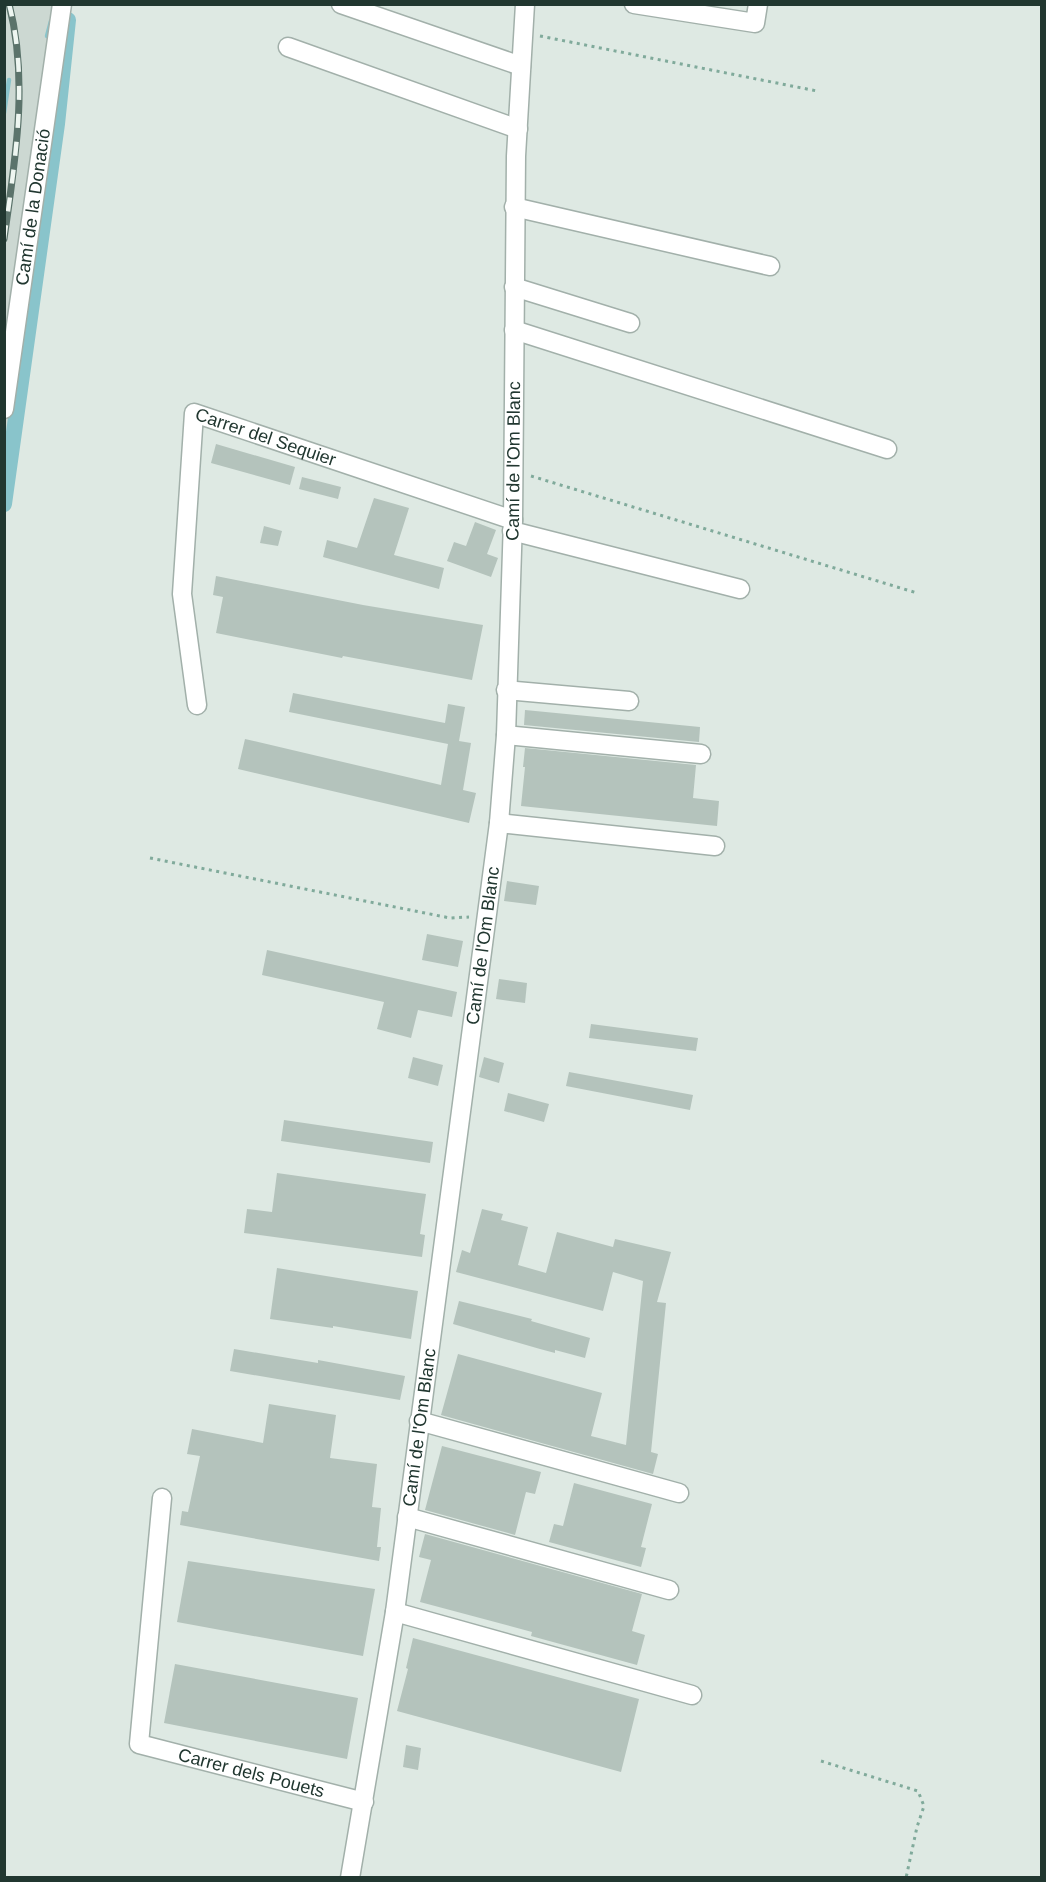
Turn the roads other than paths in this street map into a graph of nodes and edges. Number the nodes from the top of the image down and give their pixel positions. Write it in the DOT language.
graph roads {
  1 [pos="62,4"];
  2 [pos="341,4"];
  3 [pos="525,4"];
  4 [pos="634,4"];
  5 [pos="758,4"];
  6 [pos="288,47"];
  7 [pos="521,66"];
  8 [pos="518,129"];
  9 [pos="514,207"];
  10 [pos="770,266"];
  11 [pos="514,287"];
  12 [pos="630,323"];
  13 [pos="514,330"];
  14 [pos="4,409"];
  15 [pos="888,449"];
  16 [pos="513,525"];
  17 [pos="740,589"];
  18 [pos="506,690"];
  19 [pos="629,701"];
  20 [pos="198,705"];
  21 [pos="506,735"];
  22 [pos="701,754"];
  23 [pos="499,823"];
  24 [pos="716,846"];
  25 [pos="419,1421"];
  26 [pos="679,1493"];
  27 [pos="162,1498"];
  28 [pos="407,1517"];
  29 [pos="669,1590"];
  30 [pos="395,1612"];
  31 [pos="692,1695"];
  32 [pos="364,1802"];
  33 [pos="350,1878"];
  1 -- 14 [label="street, Camí de la Donació"];
  2 -- 7 [label="street"];
  3 -- 7 [label="street, Camí de l'Om Blanc"];
  4 -- 5 [label="street"];
  6 -- 8 [label="street"];
  7 -- 8 [label="street, Camí de l'Om Blanc"];
  8 -- 9 [label="street, Camí de l'Om Blanc"];
  9 -- 10 [label="street"];
  9 -- 11 [label="street, Camí de l'Om Blanc"];
  11 -- 12 [label="street"];
  11 -- 13 [label="street, Camí de l'Om Blanc"];
  13 -- 15 [label="street"];
  13 -- 16 [label="street, Camí de l'Om Blanc"];
  16 -- 17 [label="street"];
  16 -- 18 [label="street, Camí de l'Om Blanc"];
  16 -- 20 [label="street, Carrer del Sequier"];
  18 -- 19 [label="street"];
  18 -- 21 [label="street, Camí de l'Om Blanc"];
  21 -- 22 [label="street"];
  21 -- 23 [label="street, Camí de l'Om Blanc"];
  23 -- 24 [label="street"];
  23 -- 25 [label="street, Camí de l'Om Blanc"];
  25 -- 26 [label="street"];
  25 -- 28 [label="street, Camí de l'Om Blanc"];
  27 -- 32 [label="street, Carrer dels Pouets"];
  28 -- 29 [label="street"];
  28 -- 30 [label="street, Camí de l'Om Blanc"];
  30 -- 31 [label="street"];
  30 -- 32 [label="street, Camí de l'Om Blanc"];
  32 -- 33 [label="street, Camí de l'Om Blanc"];
}
